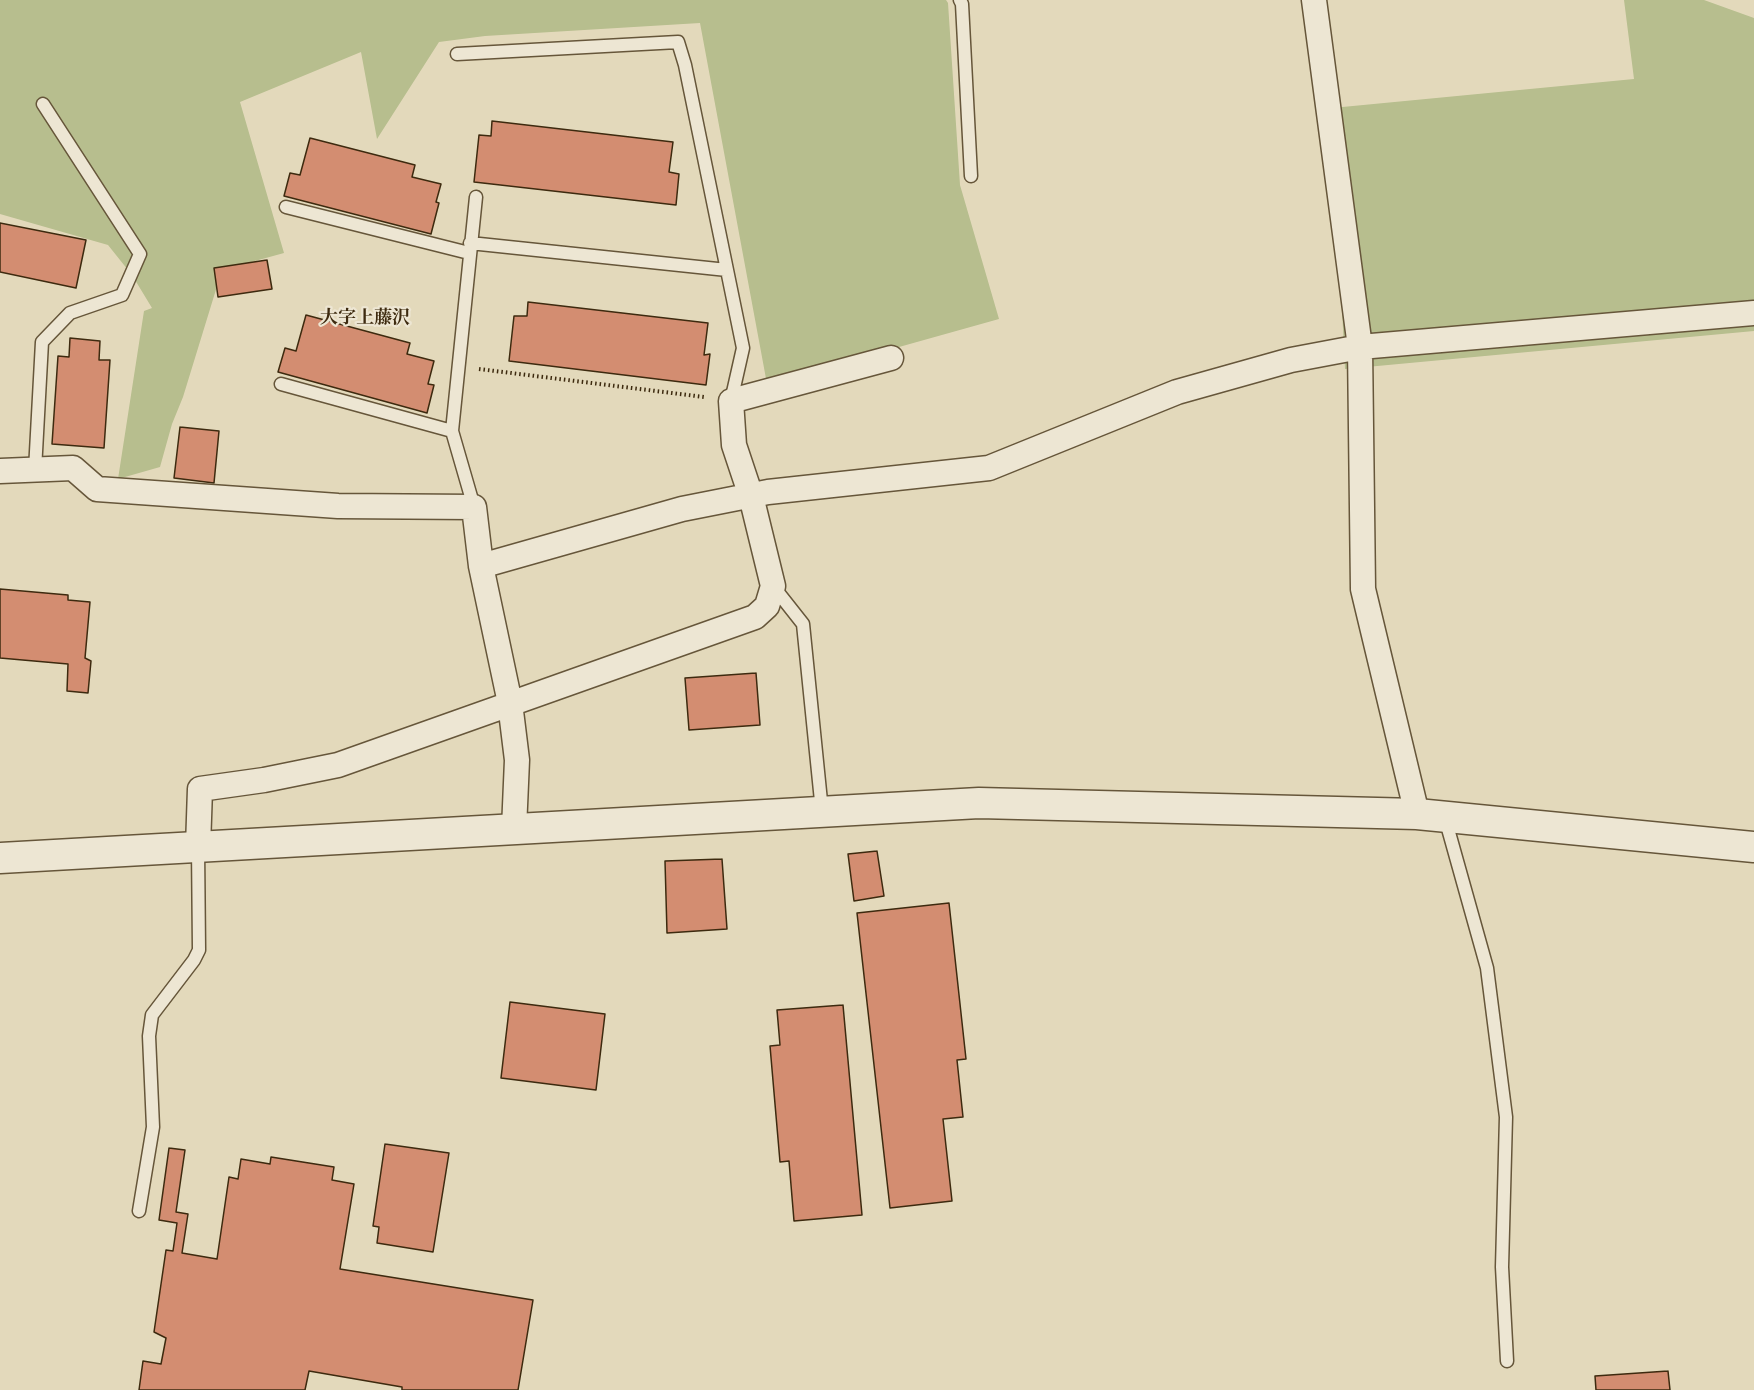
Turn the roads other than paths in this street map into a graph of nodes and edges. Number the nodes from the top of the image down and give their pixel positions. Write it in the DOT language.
graph roads {
  1 [pos="960,0"];
  2 [pos="1314,0"];
  3 [pos="457,54"];
  4 [pos="43,104"];
  5 [pos="971,176"];
  6 [pos="476,197"];
  7 [pos="286,207"];
  8 [pos="470,248"];
  9 [pos="727,270"];
  10 [pos="1754,313"];
  11 [pos="1360,347"];
  12 [pos="891,358"];
  13 [pos="281,384"];
  14 [pos="731,400"];
  15 [pos="452,431"];
  16 [pos="35,470"];
  17 [pos="0,471"];
  18 [pos="751,496"];
  19 [pos="474,507"];
  20 [pos="481,566"];
  21 [pos="773,586"];
  22 [pos="510,703"];
  23 [pos="822,812"];
  24 [pos="1431,815"];
  25 [pos="514,829"];
  26 [pos="198,847"];
  27 [pos="1754,847"];
  28 [pos="0,858"];
  29 [pos="139,1211"];
  30 [pos="1507,1361"];
  1 -- 5 [label="lane"];
  2 -- 11 [label="street"];
  3 -- 9 [label="lane"];
  4 -- 16 [label="lane"];
  6 -- 8 [label="lane"];
  7 -- 8 [label="lane"];
  8 -- 9 [label="lane"];
  8 -- 15 [label="lane"];
  9 -- 14 [label="lane"];
  10 -- 11 [label="street"];
  11 -- 18 [label="street"];
  11 -- 24 [label="street"];
  12 -- 14 [label="street"];
  13 -- 15 [label="lane"];
  14 -- 18 [label="street"];
  15 -- 19 [label="lane"];
  16 -- 17 [label="street"];
  16 -- 19 [label="street"];
  18 -- 20 [label="street"];
  18 -- 21 [label="street"];
  19 -- 20 [label="street"];
  20 -- 22 [label="street"];
  21 -- 22 [label="street"];
  21 -- 23 [label="lane"];
  22 -- 25 [label="street"];
  22 -- 26 [label="street"];
  23 -- 24 [label="street"];
  23 -- 25 [label="street"];
  24 -- 27 [label="street"];
  24 -- 30 [label="lane"];
  25 -- 26 [label="street"];
  26 -- 28 [label="street"];
  26 -- 29 [label="lane"];
}
